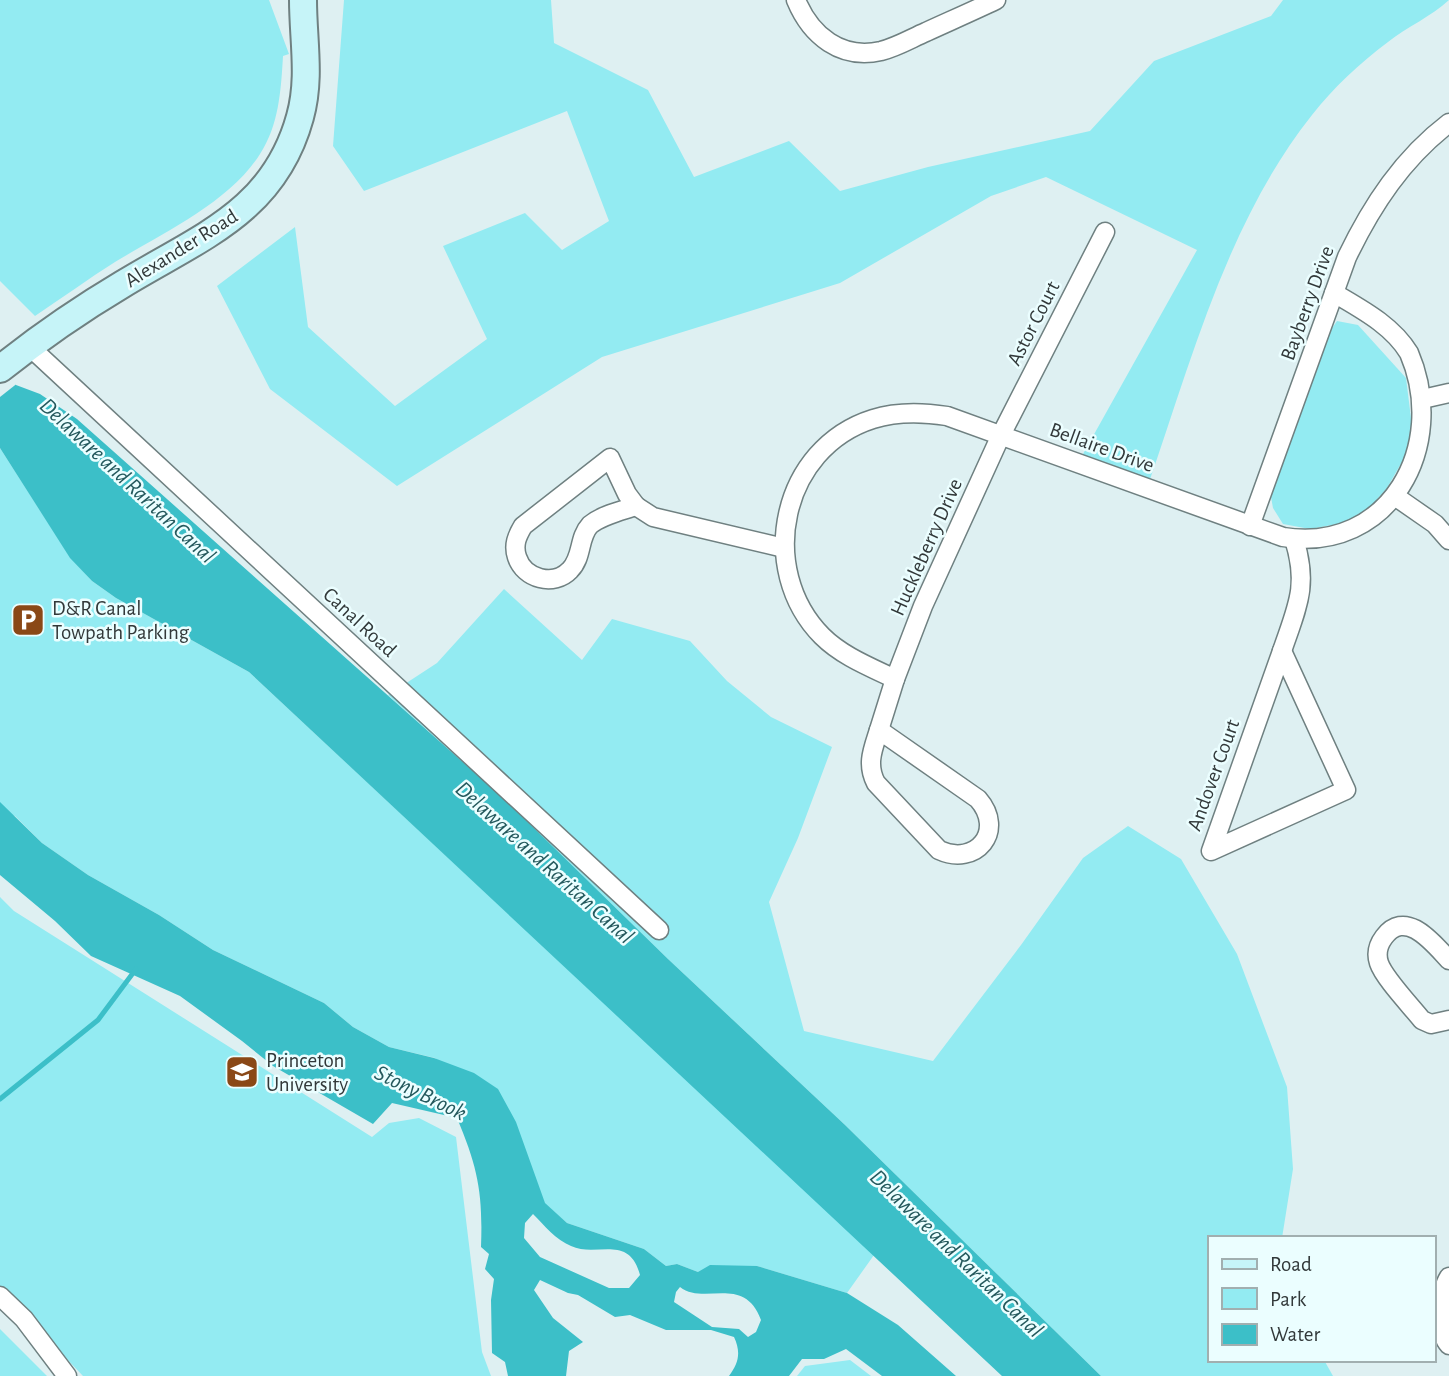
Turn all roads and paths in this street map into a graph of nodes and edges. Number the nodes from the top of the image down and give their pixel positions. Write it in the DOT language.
graph roads {
  1 [pos="303,0"];
  2 [pos="796,0"];
  3 [pos="996,0"];
  4 [pos="1449,122"];
  5 [pos="1105,232"];
  6 [pos="1334,292"];
  7 [pos="13,359"];
  8 [pos="1449,393"];
  9 [pos="1427,398"];
  10 [pos="1000,435"];
  11 [pos="1399,499"];
  12 [pos="636,506"];
  13 [pos="1250,526"];
  14 [pos="1294,539"];
  15 [pos="1449,540"];
  16 [pos="783,548"];
  17 [pos="1282,651"];
  18 [pos="895,679"];
  19 [pos="880,730"];
  20 [pos="659,930"];
  21 [pos="1449,960"];
  22 [pos="1449,1020"];
  23 [pos="1449,1277"];
  24 [pos="0,1296"];
  25 [pos="1449,1345"];
  26 [pos="67,1376"];
  1 -- 7 [label="main road, Alexander Road"];
  2 -- 3 [label="street"];
  4 -- 6 [label="street, Bayberry Drive"];
  5 -- 10 [label="street, Astor Court"];
  6 -- 9 [label="street, Bellaire Drive"];
  6 -- 13 [label="street, Bayberry Drive"];
  7 -- 20 [label="street, Canal Road"];
  8 -- 9 [label="street"];
  9 -- 11 [label="street, Bellaire Drive"];
  10 -- 13 [label="street, Bellaire Drive"];
  10 -- 16 [label="street, Bellaire Drive"];
  10 -- 18 [label="street, Huckleberry Drive"];
  11 -- 14 [label="street, Bellaire Drive"];
  11 -- 15 [label="street"];
  12 -- 12 [label="street"];
  12 -- 16 [label="street"];
  13 -- 14 [label="street, Bellaire Drive"];
  14 -- 17 [label="street"];
  16 -- 18 [label="street, Bellaire Drive"];
  17 -- 17 [label="street, Andover Court"];
  18 -- 19 [label="street, Huckleberry Drive"];
  19 -- 19 [label="street, Huckleberry Drive"];
  21 -- 22 [label="street"];
  23 -- 25 [label="street"];
  24 -- 26 [label="street"];
}
